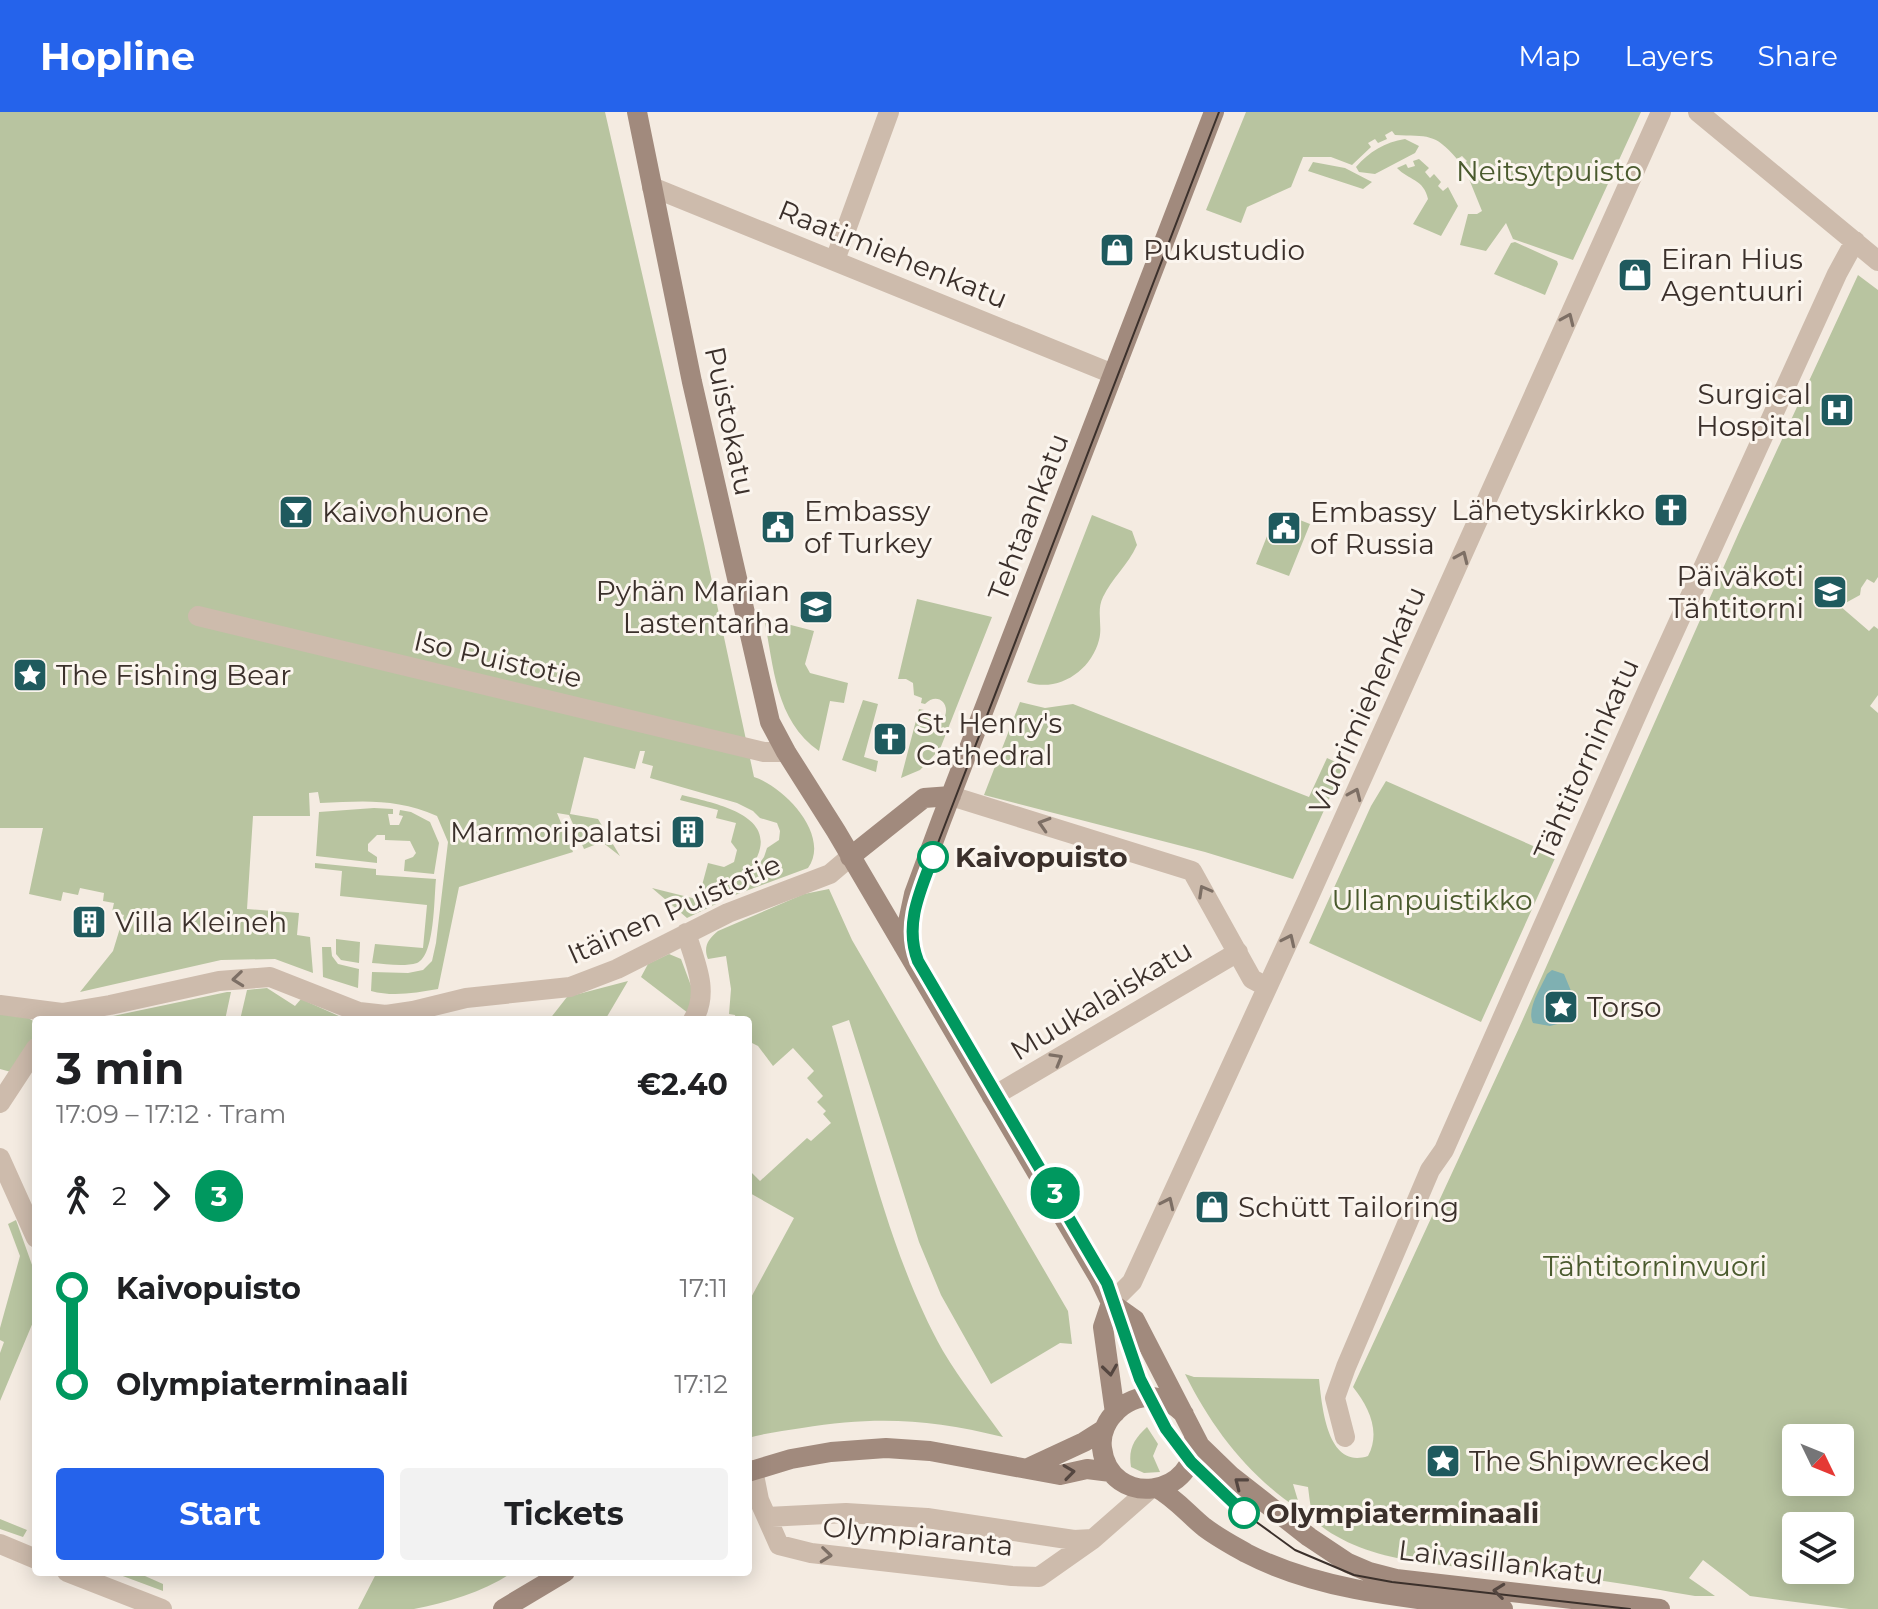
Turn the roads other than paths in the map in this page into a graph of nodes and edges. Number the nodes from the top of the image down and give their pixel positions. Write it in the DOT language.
graph roads {
  1 [pos="637,112"];
  2 [pos="889,112"];
  3 [pos="1214,112"];
  4 [pos="1661,112"];
  5 [pos="1698,112"];
  6 [pos="652,187"];
  7 [pos="1855,241"];
  8 [pos="835,260"];
  9 [pos="1878,261"];
  10 [pos="1113,374"];
  11 [pos="198,616"];
  12 [pos="786,752"];
  13 [pos="951,796"];
  14 [pos="850,857"];
  15 [pos="686,933"];
  16 [pos="903,945"];
  17 [pos="1238,952"];
  18 [pos="1267,987"];
  19 [pos="0,1005"];
  20 [pos="54,1016"];
  21 [pos="63,1016"];
  22 [pos="367,1016"];
  23 [pos="378,1016"];
  24 [pos="695,1016"];
  25 [pos="32,1054"];
  26 [pos="992,1097"];
  27 [pos="0,1103"];
  28 [pos="0,1158"];
  29 [pos="32,1229"];
  30 [pos="1111,1303"];
  31 [pos="1109,1421"];
  32 [pos="1190,1426"];
  33 [pos="1345,1437"];
  34 [pos="1028,1468"];
  35 [pos="752,1471"];
  36 [pos="1111,1472"];
  37 [pos="752,1477"];
  38 [pos="1153,1489"];
  39 [pos="767,1517"];
  40 [pos="1093,1539"];
  41 [pos="0,1544"];
  42 [pos="32,1557"];
  43 [pos="77,1576"];
  44 [pos="558,1576"];
  45 [pos="162,1609"];
  46 [pos="503,1609"];
  47 [pos="1503,1609"];
  48 [pos="1660,1609"];
  1 -- 6 [label="street, Puistokatu"];
  2 -- 8 [label="street"];
  3 -- 10 [label="street, Tehtaankatu"];
  18 -- 4 [label="street, Vuorimiehenkatu, one-way"];
  5 -- 7 [label="street"];
  6 -- 8 [label="street, Raatimiehenkatu"];
  6 -- 12 [label="street, Puistokatu"];
  7 -- 9 [label="street"];
  7 -- 33 [label="street, Tähtitorninkatu"];
  8 -- 10 [label="street, Raatimiehenkatu"];
  10 -- 13 [label="street, Tehtaankatu"];
  11 -- 12 [label="street, Iso Puistotie"];
  12 -- 14 [label="street, Puistokatu"];
  13 -- 14 [label="street"];
  13 -- 16 [label="street, Tehtaankatu"];
  17 -- 13 [label="street, one-way"];
  14 -- 15 [label="street, Itäinen Puistotie"];
  14 -- 16 [label="street, Puistokatu"];
  15 -- 23 [label="street, Itäinen Puistotie"];
  15 -- 24 [label="street"];
  16 -- 26 [label="street, Laivasillankatu"];
  17 -- 18 [label="street"];
  26 -- 17 [label="street, Muukalaiskatu, one-way"];
  30 -- 18 [label="street, Vuorimiehenkatu, one-way"];
  19 -- 20 [label="street, Itäinen Puistotie"];
  22 -- 21 [label="street, Itäinen Puistotie, one-way"];
  25 -- 27 [label="street"];
  26 -- 30 [label="street, Laivasillankatu"];
  28 -- 29 [label="street"];
  30 -- 31 [label="street, one-way"];
  30 -- 32 [label="street, Laivasillankatu"];
  31 -- 32 [label="street, Laivasillankatu"];
  31 -- 34 [label="street"];
  31 -- 36 [label="street"];
  32 -- 38 [label="street"];
  48 -- 32 [label="street, Laivasillankatu, one-way"];
  34 -- 35 [label="street"];
  34 -- 36 [label="street, one-way"];
  36 -- 38 [label="street, Laivasillankatu"];
  37 -- 39 [label="street, Olympiaranta"];
  38 -- 40 [label="street, Olympiaranta"];
  38 -- 47 [label="street, Laivasillankatu"];
  39 -- 40 [label="street"];
  39 -- 40 [label="street, Olympiaranta, one-way"];
  41 -- 42 [label="street"];
  43 -- 45 [label="street"];
  44 -- 46 [label="street"];
}
